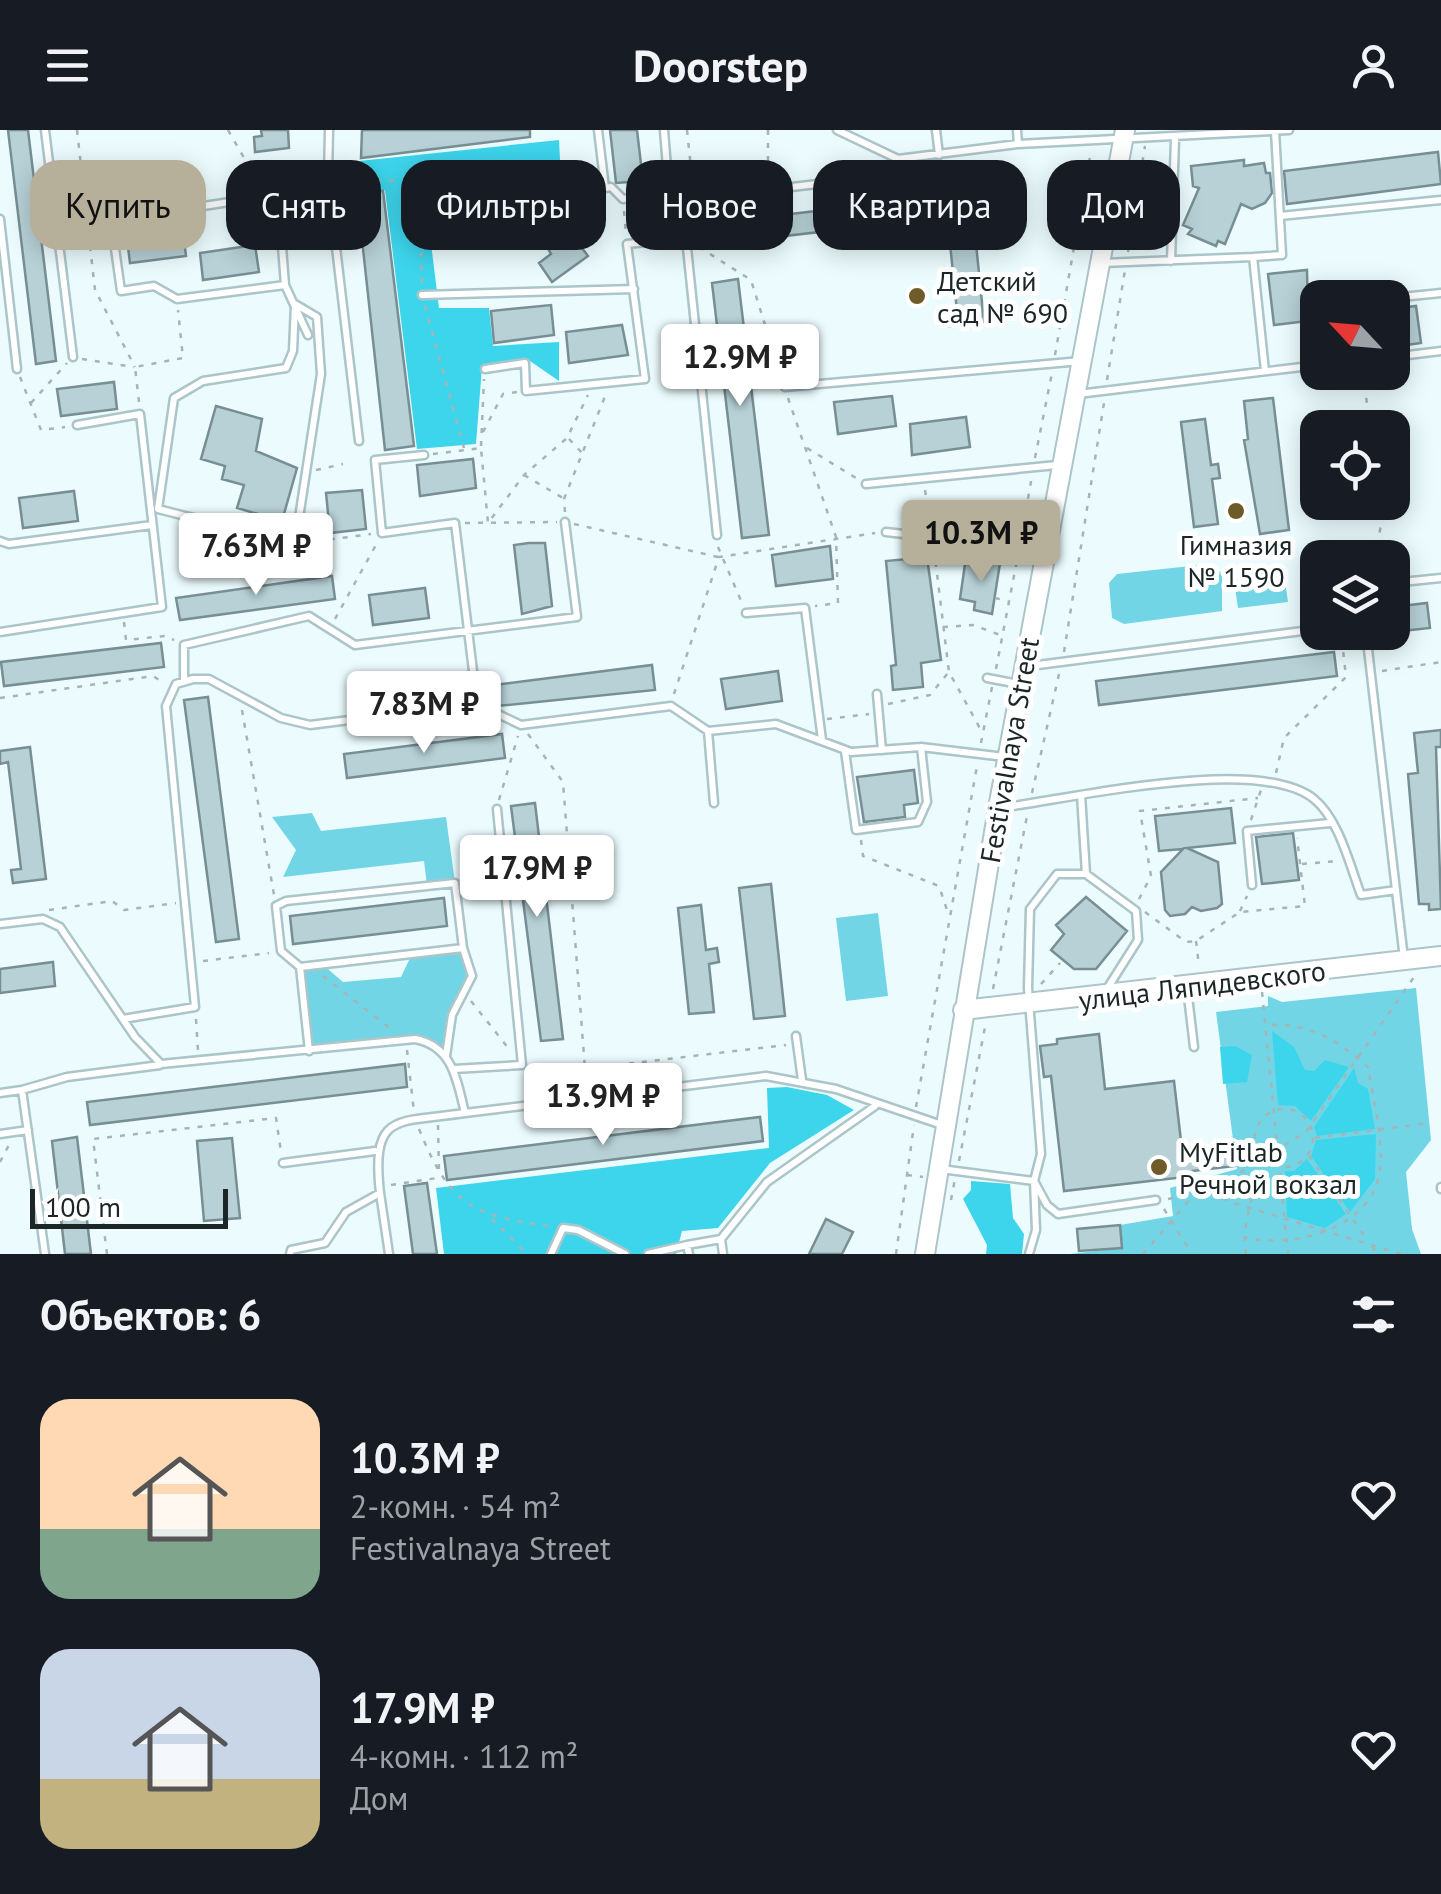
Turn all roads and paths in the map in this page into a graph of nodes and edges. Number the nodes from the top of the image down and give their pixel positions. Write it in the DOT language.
graph roads {
  1 [pos="45,130"];
  2 [pos="77,130"];
  3 [pos="228,130"];
  4 [pos="328,130"];
  5 [pos="598,130"];
  6 [pos="664,130"];
  7 [pos="687,130"];
  8 [pos="768,130"];
  9 [pos="838,130"];
  10 [pos="936,130"];
  11 [pos="1017,130"];
  12 [pos="1075,130"];
  13 [pos="1289,130"];
  14 [pos="1275,131"];
  15 [pos="1124,136"];
  16 [pos="1146,138"];
  17 [pos="1174,139"];
  18 [pos="1074,140"];
  19 [pos="1093,140"];
  20 [pos="1018,144"];
  21 [pos="939,155"];
  22 [pos="898,159"];
  23 [pos="80,160"];
  24 [pos="247,160"];
  25 [pos="328,160"];
  26 [pos="602,160"];
  27 [pos="690,160"];
  28 [pos="768,160"];
  29 [pos="793,186"];
  30 [pos="606,188"];
  31 [pos="623,199"];
  32 [pos="1441,200"];
  33 [pos="1280,216"];
  34 [pos="0,219"];
  35 [pos="626,230"];
  36 [pos="90,250"];
  37 [pos="115,250"];
  38 [pos="282,250"];
  39 [pos="336,250"];
  40 [pos="628,250"];
  41 [pos="686,250"];
  42 [pos="704,250"];
  43 [pos="1253,257"];
  44 [pos="1127,260"];
  45 [pos="1171,260"];
  46 [pos="1101,264"];
  47 [pos="284,285"];
  48 [pos="634,290"];
  49 [pos="1441,293"];
  50 [pos="422,294"];
  51 [pos="1410,296"];
  52 [pos="177,298"];
  53 [pos="295,304"];
  54 [pos="308,335"];
  55 [pos="1441,351"];
  56 [pos="1410,354"];
  57 [pos="73,357"];
  58 [pos="1054,360"];
  59 [pos="1082,361"];
  60 [pos="135,367"];
  61 [pos="1300,368"];
  62 [pos="485,369"];
  63 [pos="18,370"];
  64 [pos="1266,372"];
  65 [pos="610,383"];
  66 [pos="785,387"];
  67 [pos="526,390"];
  68 [pos="1106,391"];
  69 [pos="1076,394"];
  70 [pos="31,403"];
  71 [pos="140,414"];
  72 [pos="76,425"];
  73 [pos="482,433"];
  74 [pos="568,438"];
  75 [pos="359,441"];
  76 [pos="804,446"];
  77 [pos="481,448"];
  78 [pos="424,455"];
  79 [pos="584,455"];
  80 [pos="343,464"];
  81 [pos="1063,464"];
  82 [pos="1034,467"];
  83 [pos="310,472"];
  84 [pos="524,475"];
  85 [pos="923,478"];
  86 [pos="866,484"];
  87 [pos="564,499"];
  88 [pos="488,522"];
  89 [pos="565,522"];
  90 [pos="455,523"];
  91 [pos="152,525"];
  92 [pos="886,532"];
  93 [pos="382,533"];
  94 [pos="717,535"];
  95 [pos="836,537"];
  96 [pos="933,538"];
  97 [pos="0,540"];
  98 [pos="295,544"];
  99 [pos="1020,546"];
  100 [pos="1046,550"];
  101 [pos="719,551"];
  102 [pos="719,557"];
  103 [pos="1017,558"];
  104 [pos="999,566"];
  105 [pos="1441,578"];
  106 [pos="1410,581"];
  107 [pos="995,598"];
  108 [pos="1009,601"];
  109 [pos="805,608"];
  110 [pos="123,613"];
  111 [pos="746,613"];
  112 [pos="942,627"];
  113 [pos="329,629"];
  114 [pos="470,630"];
  115 [pos="1300,631"];
  116 [pos="0,632"];
  117 [pos="1003,636"];
  118 [pos="184,645"];
  119 [pos="1343,650"];
  120 [pos="1368,650"];
  121 [pos="1441,662"];
  122 [pos="1062,663"];
  123 [pos="1371,673"];
  124 [pos="1022,676"];
  125 [pos="1346,677"];
  126 [pos="990,679"];
  127 [pos="184,680"];
  128 [pos="172,688"];
  129 [pos="239,694"];
  130 [pos="876,694"];
  131 [pos="0,698"];
  132 [pos="477,704"];
  133 [pos="671,706"];
  134 [pos="521,725"];
  135 [pos="708,731"];
  136 [pos="983,733"];
  137 [pos="822,740"];
  138 [pos="922,747"];
  139 [pos="845,750"];
  140 [pos="882,750"];
  141 [pos="979,754"];
  142 [pos="1007,758"];
  143 [pos="1264,780"];
  144 [pos="1274,782"];
  145 [pos="1081,795"];
  146 [pos="1258,798"];
  147 [pos="714,803"];
  148 [pos="1030,804"];
  149 [pos="998,808"];
  150 [pos="497,809"];
  151 [pos="1330,822"];
  152 [pos="856,830"];
  153 [pos="1247,831"];
  154 [pos="1296,831"];
  155 [pos="500,846"];
  156 [pos="1336,861"];
  157 [pos="1300,864"];
  158 [pos="464,871"];
  159 [pos="1086,874"];
  160 [pos="1252,885"];
  161 [pos="1396,890"];
  162 [pos="188,902"];
  163 [pos="276,906"];
  164 [pos="37,912"];
  165 [pos="1240,912"];
  166 [pos="950,916"];
  167 [pos="0,924"];
  168 [pos="1196,941"];
  169 [pos="463,948"];
  170 [pos="281,952"];
  171 [pos="1441,956"];
  172 [pos="1404,960"];
  173 [pos="193,962"];
  174 [pos="1060,963"];
  175 [pos="300,966"];
  176 [pos="310,966"];
  177 [pos="1199,968"];
  178 [pos="1414,977"];
  179 [pos="1260,978"];
  180 [pos="1039,986"];
  181 [pos="1187,988"];
  182 [pos="992,991"];
  183 [pos="464,992"];
  184 [pos="1101,998"];
  185 [pos="1030,1006"];
  186 [pos="195,1008"];
  187 [pos="962,1010"];
  188 [pos="123,1019"];
  189 [pos="1266,1024"];
  190 [pos="985,1026"];
  191 [pos="405,1040"];
  192 [pos="798,1040"];
  193 [pos="1194,1046"];
  194 [pos="308,1051"];
  195 [pos="446,1057"];
  196 [pos="1358,1058"];
  197 [pos="199,1060"];
  198 [pos="162,1064"];
  199 [pos="522,1065"];
  200 [pos="585,1068"];
  201 [pos="454,1069"];
  202 [pos="532,1075"];
  203 [pos="802,1080"];
  204 [pos="22,1090"];
  205 [pos="0,1093"];
  206 [pos="537,1105"];
  207 [pos="876,1105"];
  208 [pos="1276,1110"];
  209 [pos="465,1113"];
  210 [pos="438,1117"];
  211 [pos="914,1119"];
  212 [pos="415,1120"];
  213 [pos="1429,1123"];
  214 [pos="943,1125"];
  215 [pos="1311,1126"];
  216 [pos="28,1130"];
  217 [pos="1377,1131"];
  218 [pos="16,1132"];
  219 [pos="0,1134"];
  220 [pos="1314,1138"];
  221 [pos="1281,1150"];
  222 [pos="375,1151"];
  223 [pos="1308,1155"];
  224 [pos="1265,1161"];
  225 [pos="0,1162"];
  226 [pos="283,1163"];
  227 [pos="936,1168"];
  228 [pos="1282,1168"];
  229 [pos="956,1171"];
  230 [pos="439,1178"];
  231 [pos="1034,1181"];
  232 [pos="380,1190"];
  233 [pos="1210,1191"];
  234 [pos="1192,1196"];
  235 [pos="951,1199"];
  236 [pos="1156,1200"];
  237 [pos="1248,1208"];
  238 [pos="1350,1215"];
  239 [pos="492,1218"];
  240 [pos="1285,1219"];
  241 [pos="1173,1220"];
  242 [pos="563,1228"];
  243 [pos="1328,1232"];
  244 [pos="1243,1236"];
  245 [pos="721,1239"];
  246 [pos="1287,1242"];
  247 [pos="1369,1244"];
  248 [pos="688,1249"];
  249 [pos="45,1254"];
  250 [pos="107,1254"];
  251 [pos="290,1254"];
  252 [pos="389,1254"];
  253 [pos="527,1254"];
  254 [pos="551,1254"];
  255 [pos="626,1254"];
  256 [pos="648,1254"];
  257 [pos="724,1254"];
  258 [pos="896,1254"];
  259 [pos="925,1254"];
  260 [pos="1029,1254"];
  261 [pos="1143,1254"];
  262 [pos="1192,1254"];
  263 [pos="1246,1254"];
  264 [pos="1288,1254"];
  265 [pos="1378,1254"];
  266 [pos="1402,1254"];
  1 -- 57 [label="lane"];
  2 -- 23 [label="path"];
  3 -- 24 [label="path"];
  4 -- 25 [label="lane"];
  5 -- 26 [label="lane"];
  6 -- 31 [label="lane"];
  7 -- 27 [label="path"];
  8 -- 28 [label="path"];
  9 -- 22 [label="lane"];
  10 -- 21 [label="lane"];
  11 -- 20 [label="lane"];
  12 -- 18 [label="lane"];
  13 -- 14 [label="lane"];
  14 -- 17 [label="lane"];
  14 -- 33 [label="lane"];
  15 -- 16 [label="lane"];
  15 -- 19 [label="lane"];
  15 -- 46 [label="street, Festivalnaya Street"];
  16 -- 17 [label="lane"];
  16 -- 44 [label="path"];
  17 -- 45 [label="lane"];
  18 -- 19 [label="lane"];
  18 -- 20 [label="lane"];
  19 -- 58 [label="path"];
  20 -- 21 [label="lane"];
  21 -- 22 [label="lane"];
  22 -- 29 [label="lane"];
  30 -- 31 [label="lane"];
  31 -- 35 [label="path"];
  32 -- 33 [label="lane"];
  33 -- 43 [label="lane"];
  34 -- 63 [label="lane"];
  36 -- 60 [label="path"];
  37 -- 52 [label="lane"];
  38 -- 47 [label="lane"];
  39 -- 75 [label="lane"];
  40 -- 48 [label="lane"];
  41 -- 94 [label="lane"];
  42 -- 66 [label="path"];
  43 -- 45 [label="lane"];
  43 -- 64 [label="lane"];
  44 -- 45 [label="lane"];
  44 -- 46 [label="lane"];
  44 -- 68 [label="path"];
  46 -- 59 [label="street, Festivalnaya Street"];
  47 -- 52 [label="lane"];
  47 -- 53 [label="lane"];
  48 -- 50 [label="lane"];
  48 -- 65 [label="lane"];
  49 -- 51 [label="lane"];
  52 -- 60 [label="path"];
  53 -- 54 [label="lane"];
  53 -- 83 [label="lane"];
  53 -- 98 [label="lane"];
  55 -- 56 [label="lane"];
  57 -- 60 [label="path"];
  57 -- 70 [label="path"];
  58 -- 59 [label="lane"];
  58 -- 66 [label="lane"];
  58 -- 82 [label="path"];
  59 -- 69 [label="street, Festivalnaya Street"];
  60 -- 71 [label="path"];
  61 -- 64 [label="lane"];
  62 -- 67 [label="lane"];
  62 -- 73 [label="path"];
  63 -- 70 [label="path"];
  64 -- 68 [label="lane"];
  65 -- 67 [label="lane"];
  65 -- 74 [label="path"];
  65 -- 79 [label="path"];
  66 -- 76 [label="path"];
  67 -- 73 [label="path"];
  68 -- 69 [label="lane"];
  68 -- 122 [label="path"];
  69 -- 81 [label="street, Festivalnaya Street"];
  70 -- 72 [label="path"];
  71 -- 72 [label="lane"];
  71 -- 91 [label="lane"];
  73 -- 77 [label="path"];
  74 -- 79 [label="path"];
  74 -- 84 [label="path"];
  76 -- 86 [label="path"];
  76 -- 95 [label="path"];
  77 -- 78 [label="path"];
  77 -- 88 [label="path"];
  78 -- 93 [label="lane"];
  79 -- 87 [label="path"];
  80 -- 83 [label="path"];
  81 -- 82 [label="lane"];
  81 -- 100 [label="street, Festivalnaya Street"];
  82 -- 85 [label="lane"];
  82 -- 99 [label="path"];
  83 -- 98 [label="lane"];
  84 -- 87 [label="path"];
  84 -- 88 [label="path"];
  85 -- 86 [label="lane"];
  85 -- 96 [label="path"];
  87 -- 89 [label="path"];
  88 -- 89 [label="path"];
  88 -- 90 [label="path"];
  89 -- 102 [label="path"];
  89 -- 114 [label="lane"];
  90 -- 93 [label="lane"];
  90 -- 114 [label="lane"];
  91 -- 97 [label="lane"];
  91 -- 110 [label="lane"];
  92 -- 95 [label="path"];
  92 -- 96 [label="lane"];
  93 -- 98 [label="path"];
  93 -- 113 [label="path"];
  95 -- 102 [label="path"];
  95 -- 109 [label="path"];
  96 -- 99 [label="lane"];
  96 -- 112 [label="path"];
  99 -- 100 [label="lane"];
  99 -- 103 [label="path"];
  100 -- 124 [label="street, Festivalnaya Street"];
  101 -- 102 [label="path"];
  102 -- 111 [label="path"];
  102 -- 133 [label="path"];
  103 -- 104 [label="path"];
  103 -- 108 [label="path"];
  105 -- 106 [label="lane"];
  107 -- 108 [label="path"];
  108 -- 117 [label="path"];
  109 -- 111 [label="lane"];
  109 -- 137 [label="lane"];
  110 -- 116 [label="lane"];
  110 -- 118 [label="path"];
  112 -- 117 [label="path"];
  112 -- 136 [label="path"];
  113 -- 114 [label="lane"];
  113 -- 118 [label="lane"];
  114 -- 132 [label="lane"];
  115 -- 122 [label="lane"];
  117 -- 126 [label="path"];
  118 -- 127 [label="lane"];
  119 -- 125 [label="path"];
  120 -- 123 [label="lane"];
  121 -- 123 [label="path"];
  122 -- 124 [label="lane"];
  122 -- 148 [label="path"];
  123 -- 125 [label="path"];
  123 -- 161 [label="lane"];
  124 -- 126 [label="lane"];
  124 -- 142 [label="street, Festivalnaya Street"];
  125 -- 144 [label="path"];
  126 -- 136 [label="path"];
  127 -- 128 [label="lane"];
  127 -- 129 [label="lane"];
  128 -- 131 [label="path"];
  128 -- 162 [label="lane"];
  129 -- 132 [label="lane"];
  129 -- 163 [label="path"];
  130 -- 140 [label="lane"];
  132 -- 134 [label="lane"];
  133 -- 134 [label="lane"];
  133 -- 135 [label="lane"];
  134 -- 150 [label="path"];
  134 -- 200 [label="path"];
  135 -- 137 [label="lane"];
  135 -- 147 [label="lane"];
  136 -- 141 [label="path"];
  137 -- 139 [label="lane"];
  138 -- 140 [label="lane"];
  138 -- 141 [label="lane"];
  138 -- 152 [label="lane"];
  139 -- 140 [label="lane"];
  139 -- 152 [label="lane"];
  141 -- 142 [label="lane"];
  141 -- 166 [label="path"];
  142 -- 149 [label="street, Festivalnaya Street"];
  143 -- 144 [label="lane"];
  143 -- 145 [label="lane"];
  143 -- 146 [label="path"];
  144 -- 151 [label="lane"];
  145 -- 148 [label="lane"];
  145 -- 159 [label="lane"];
  146 -- 153 [label="path"];
  146 -- 168 [label="path"];
  148 -- 149 [label="lane"];
  148 -- 182 [label="path"];
  149 -- 187 [label="street, Festivalnaya Street"];
  150 -- 155 [label="lane"];
  151 -- 153 [label="lane"];
  151 -- 161 [label="lane"];
  152 -- 166 [label="path"];
  153 -- 160 [label="lane"];
  154 -- 157 [label="path"];
  155 -- 158 [label="path"];
  155 -- 199 [label="lane"];
  156 -- 157 [label="path"];
  157 -- 165 [label="path"];
  159 -- 184 [label="lane"];
  159 -- 185 [label="lane"];
  160 -- 165 [label="path"];
  161 -- 172 [label="lane"];
  162 -- 164 [label="path"];
  162 -- 173 [label="lane"];
  163 -- 169 [label="lane"];
  163 -- 170 [label="lane"];
  165 -- 168 [label="path"];
  166 -- 211 [label="path"];
  167 -- 188 [label="lane"];
  168 -- 177 [label="path"];
  169 -- 176 [label="lane"];
  169 -- 183 [label="lane"];
  170 -- 173 [label="path"];
  170 -- 175 [label="lane"];
  171 -- 172 [label="street, улица Ляпидевского"];
  172 -- 179 [label="street, улица Ляпидевского"];
  173 -- 186 [label="lane"];
  174 -- 180 [label="path"];
  175 -- 176 [label="lane"];
  175 -- 194 [label="lane"];
  176 -- 191 [label="path"];
  178 -- 196 [label="path"];
  179 -- 181 [label="street, улица Ляпидевского"];
  179 -- 189 [label="path"];
  181 -- 184 [label="street, улица Ляпидевского"];
  181 -- 193 [label="lane"];
  183 -- 195 [label="lane"];
  183 -- 199 [label="path"];
  184 -- 185 [label="street, улица Ляпидевского"];
  185 -- 187 [label="street, улица Ляпидевского"];
  185 -- 231 [label="lane"];
  186 -- 188 [label="lane"];
  186 -- 197 [label="path"];
  187 -- 214 [label="street, Festivalnaya Street"];
  188 -- 198 [label="lane"];
  189 -- 196 [label="path"];
  189 -- 208 [label="path"];
  190 -- 229 [label="path"];
  191 -- 194 [label="lane"];
  191 -- 195 [label="lane"];
  191 -- 212 [label="path"];
  192 -- 200 [label="path"];
  192 -- 203 [label="lane"];
  194 -- 197 [label="lane"];
  195 -- 201 [label="lane"];
  196 -- 215 [label="path"];
  196 -- 217 [label="path"];
  197 -- 198 [label="lane"];
  198 -- 204 [label="lane"];
  199 -- 201 [label="lane"];
  199 -- 202 [label="path"];
  200 -- 202 [label="path"];
  201 -- 209 [label="lane"];
  202 -- 206 [label="path"];
  203 -- 206 [label="lane"];
  203 -- 207 [label="lane"];
  204 -- 205 [label="lane"];
  204 -- 216 [label="lane"];
  206 -- 209 [label="lane"];
  207 -- 211 [label="lane"];
  207 -- 245 [label="lane"];
  208 -- 215 [label="path"];
  208 -- 221 [label="path"];
  208 -- 224 [label="path"];
  209 -- 210 [label="lane"];
  210 -- 212 [label="lane"];
  210 -- 230 [label="path"];
  211 -- 214 [label="lane"];
  211 -- 258 [label="path"];
  212 -- 222 [label="lane"];
  212 -- 230 [label="path"];
  213 -- 217 [label="path"];
  214 -- 227 [label="street, Festivalnaya Street"];
  215 -- 220 [label="path"];
  215 -- 221 [label="path"];
  216 -- 218 [label="lane"];
  216 -- 249 [label="lane"];
  217 -- 220 [label="path"];
  217 -- 238 [label="path"];
  218 -- 219 [label="lane"];
  218 -- 225 [label="path"];
  220 -- 223 [label="path"];
  221 -- 224 [label="path"];
  221 -- 228 [label="path"];
  222 -- 226 [label="lane"];
  222 -- 232 [label="lane"];
  223 -- 228 [label="path"];
  223 -- 238 [label="path"];
  224 -- 228 [label="path"];
  224 -- 233 [label="path"];
  224 -- 237 [label="path"];
  226 -- 250 [label="path"];
  227 -- 229 [label="lane"];
  227 -- 259 [label="street, Festivalnaya Street"];
  228 -- 240 [label="path"];
  229 -- 231 [label="lane"];
  229 -- 235 [label="path"];
  230 -- 232 [label="path"];
  230 -- 239 [label="path"];
  231 -- 236 [label="lane"];
  231 -- 260 [label="lane"];
  232 -- 251 [label="lane"];
  232 -- 252 [label="lane"];
  233 -- 234 [label="path"];
  233 -- 237 [label="path"];
  234 -- 236 [label="path"];
  234 -- 241 [label="path"];
  236 -- 241 [label="path"];
  237 -- 240 [label="path"];
  237 -- 244 [label="path"];
  238 -- 243 [label="path"];
  238 -- 247 [label="path"];
  239 -- 242 [label="path"];
  239 -- 253 [label="path"];
  240 -- 243 [label="path"];
  240 -- 246 [label="path"];
  241 -- 261 [label="path"];
  241 -- 262 [label="path"];
  242 -- 254 [label="lane"];
  242 -- 255 [label="lane"];
  243 -- 246 [label="path"];
  243 -- 247 [label="path"];
  244 -- 246 [label="path"];
  244 -- 263 [label="path"];
  245 -- 248 [label="lane"];
  245 -- 257 [label="lane"];
  246 -- 264 [label="path"];
  247 -- 265 [label="path"];
  247 -- 266 [label="path"];
  248 -- 256 [label="lane"];
}
